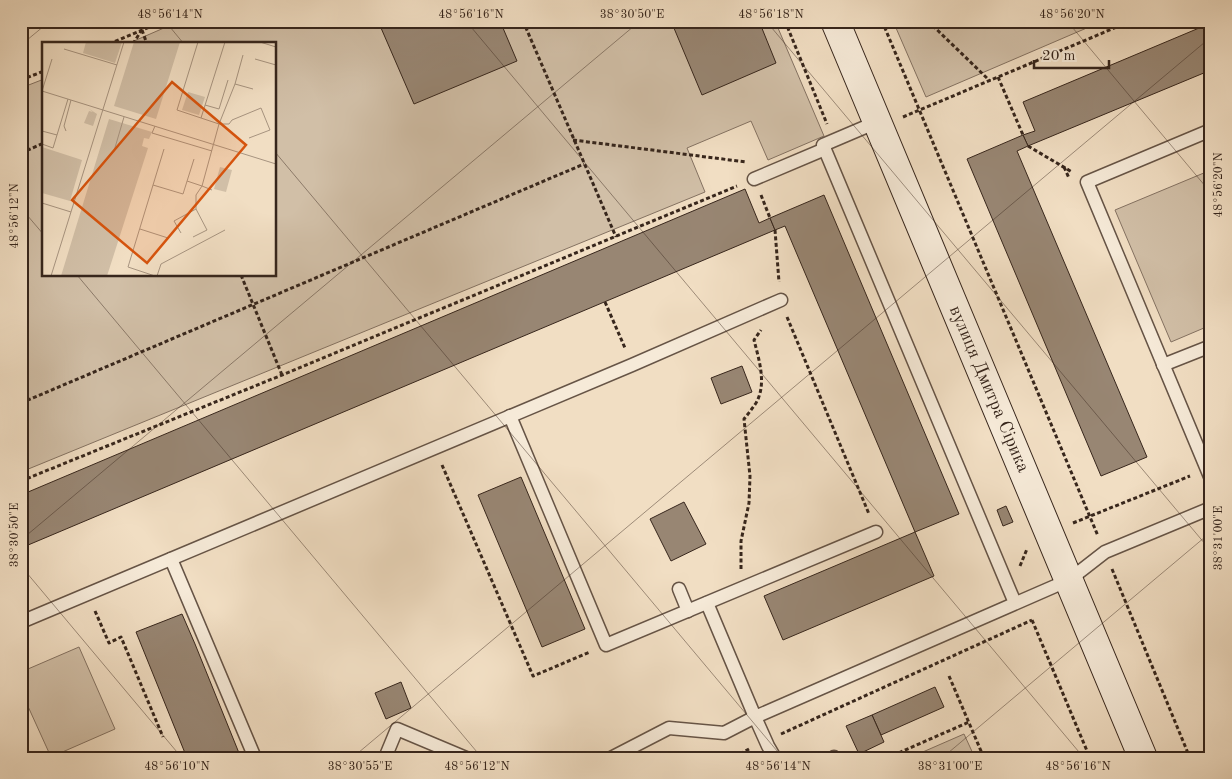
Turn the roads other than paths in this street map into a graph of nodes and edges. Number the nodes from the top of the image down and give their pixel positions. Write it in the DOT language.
graph roads {
  1 [pos="835,21"];
  2 [pos="878,124"];
  3 [pos="1211,130"];
  4 [pos="830,145"];
  5 [pos="754,178"];
  6 [pos="781,300"];
  7 [pos="1211,346"];
  8 [pos="1164,365"];
  9 [pos="510,416"];
  10 [pos="1209,472"];
  11 [pos="1211,508"];
  12 [pos="876,532"];
  13 [pos="171,559"];
  14 [pos="1069,580"];
  15 [pos="679,589"];
  16 [pos="1020,602"];
  17 [pos="707,603"];
  18 [pos="688,611"];
  19 [pos="21,622"];
  20 [pos="756,717"];
  21 [pos="255,758"];
  22 [pos="385,758"];
  23 [pos="466,758"];
  24 [pos="612,758"];
  25 [pos="775,758"];
  26 [pos="1143,758"];
  1 -- 2 [label="street, вулиця Дмитра Сірика"];
  2 -- 4 [label="lane"];
  2 -- 14 [label="street, вулиця Дмитра Сірика"];
  3 -- 8 [label="lane"];
  4 -- 5 [label="lane"];
  4 -- 16 [label="lane"];
  6 -- 9 [label="lane"];
  7 -- 8 [label="lane"];
  8 -- 10 [label="lane"];
  9 -- 13 [label="lane"];
  9 -- 18 [label="lane"];
  11 -- 14 [label="lane"];
  12 -- 17 [label="lane"];
  13 -- 19 [label="lane"];
  13 -- 21 [label="lane"];
  14 -- 16 [label="lane"];
  14 -- 26 [label="street, вулиця Дмитра Сірика"];
  15 -- 18 [label="lane"];
  16 -- 20 [label="lane"];
  17 -- 18 [label="lane"];
  17 -- 20 [label="lane"];
  20 -- 24 [label="lane"];
  20 -- 25 [label="lane"];
  22 -- 23 [label="lane"];
}
